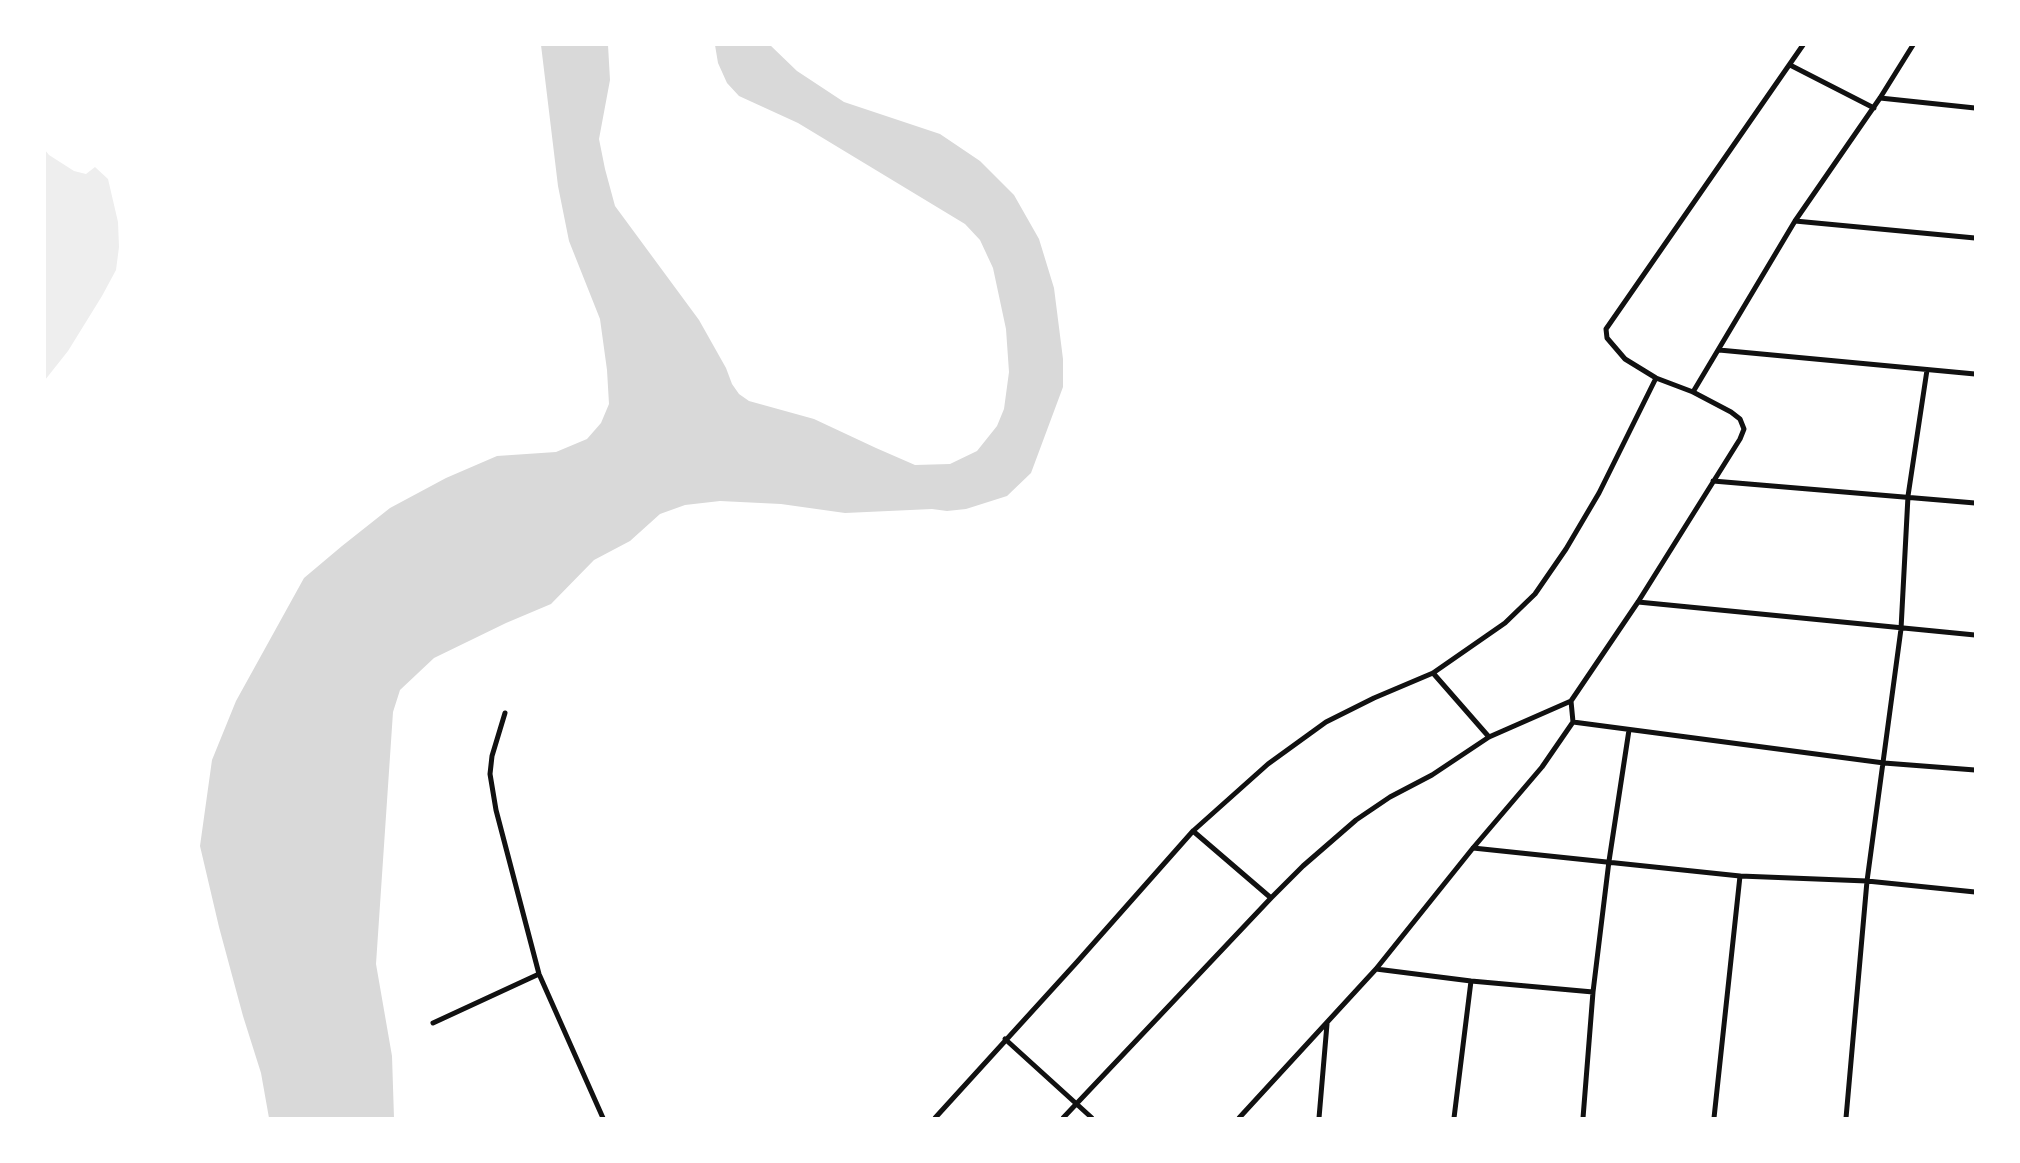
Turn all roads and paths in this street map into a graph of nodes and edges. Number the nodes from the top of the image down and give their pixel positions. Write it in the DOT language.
graph roads {
  1 [pos="1803,45"];
  2 [pos="1913,45"];
  3 [pos="1790,65"];
  4 [pos="1880,98"];
  5 [pos="1874,108"];
  6 [pos="1975,108"];
  7 [pos="1795,220"];
  8 [pos="1975,238"];
  9 [pos="1719,350"];
  10 [pos="1927,370"];
  11 [pos="1975,374"];
  12 [pos="1656,378"];
  13 [pos="1693,392"];
  14 [pos="1713,481"];
  15 [pos="1908,496"];
  16 [pos="1975,504"];
  17 [pos="1638,602"];
  18 [pos="1902,628"];
  19 [pos="1975,635"];
  20 [pos="1433,673"];
  21 [pos="1571,701"];
  22 [pos="504,713"];
  23 [pos="1573,722"];
  24 [pos="1629,730"];
  25 [pos="1489,737"];
  26 [pos="1884,763"];
  27 [pos="1975,770"];
  28 [pos="1193,831"];
  29 [pos="1473,848"];
  30 [pos="1609,861"];
  31 [pos="1740,876"];
  32 [pos="1867,881"];
  33 [pos="1975,892"];
  34 [pos="1271,898"];
  35 [pos="1376,969"];
  36 [pos="540,974"];
  37 [pos="1472,981"];
  38 [pos="1593,992"];
  39 [pos="432,1023"];
  40 [pos="1327,1024"];
  41 [pos="1005,1039"];
  42 [pos="1076,1104"];
  43 [pos="603,1118"];
  44 [pos="935,1118"];
  45 [pos="1063,1118"];
  46 [pos="1092,1118"];
  47 [pos="1239,1118"];
  48 [pos="1319,1118"];
  49 [pos="1454,1118"];
  50 [pos="1583,1118"];
  51 [pos="1714,1118"];
  52 [pos="1846,1118"];
  1 -- 3 [label="street"];
  2 -- 4 [label="street"];
  3 -- 5 [label="street"];
  3 -- 12 [label="street"];
  4 -- 5 [label="street"];
  4 -- 6 [label="street"];
  5 -- 7 [label="street"];
  7 -- 8 [label="street"];
  7 -- 9 [label="street"];
  9 -- 10 [label="street"];
  9 -- 13 [label="street"];
  10 -- 11 [label="street"];
  10 -- 15 [label="street"];
  12 -- 13 [label="street"];
  12 -- 20 [label="street"];
  13 -- 14 [label="street"];
  14 -- 15 [label="street"];
  14 -- 17 [label="street"];
  15 -- 16 [label="street"];
  15 -- 18 [label="street"];
  17 -- 18 [label="street"];
  17 -- 21 [label="street"];
  18 -- 19 [label="street"];
  18 -- 26 [label="street"];
  20 -- 25 [label="street"];
  20 -- 28 [label="street"];
  21 -- 23 [label="street"];
  21 -- 25 [label="street"];
  22 -- 36 [label="street"];
  23 -- 24 [label="street"];
  23 -- 29 [label="street"];
  24 -- 26 [label="street"];
  24 -- 30 [label="street"];
  25 -- 34 [label="street"];
  26 -- 27 [label="street"];
  26 -- 32 [label="street"];
  28 -- 34 [label="street"];
  28 -- 41 [label="street"];
  29 -- 30 [label="street"];
  29 -- 35 [label="street"];
  30 -- 31 [label="street"];
  30 -- 38 [label="street"];
  31 -- 32 [label="street"];
  31 -- 51 [label="street"];
  32 -- 33 [label="street"];
  32 -- 52 [label="street"];
  34 -- 42 [label="street"];
  35 -- 37 [label="street"];
  35 -- 40 [label="street"];
  36 -- 39 [label="street"];
  36 -- 43 [label="street"];
  37 -- 38 [label="street"];
  37 -- 49 [label="street"];
  38 -- 50 [label="street"];
  40 -- 47 [label="street"];
  40 -- 48 [label="street"];
  41 -- 42 [label="street"];
  41 -- 44 [label="street"];
  42 -- 45 [label="street"];
  42 -- 46 [label="street"];
}
